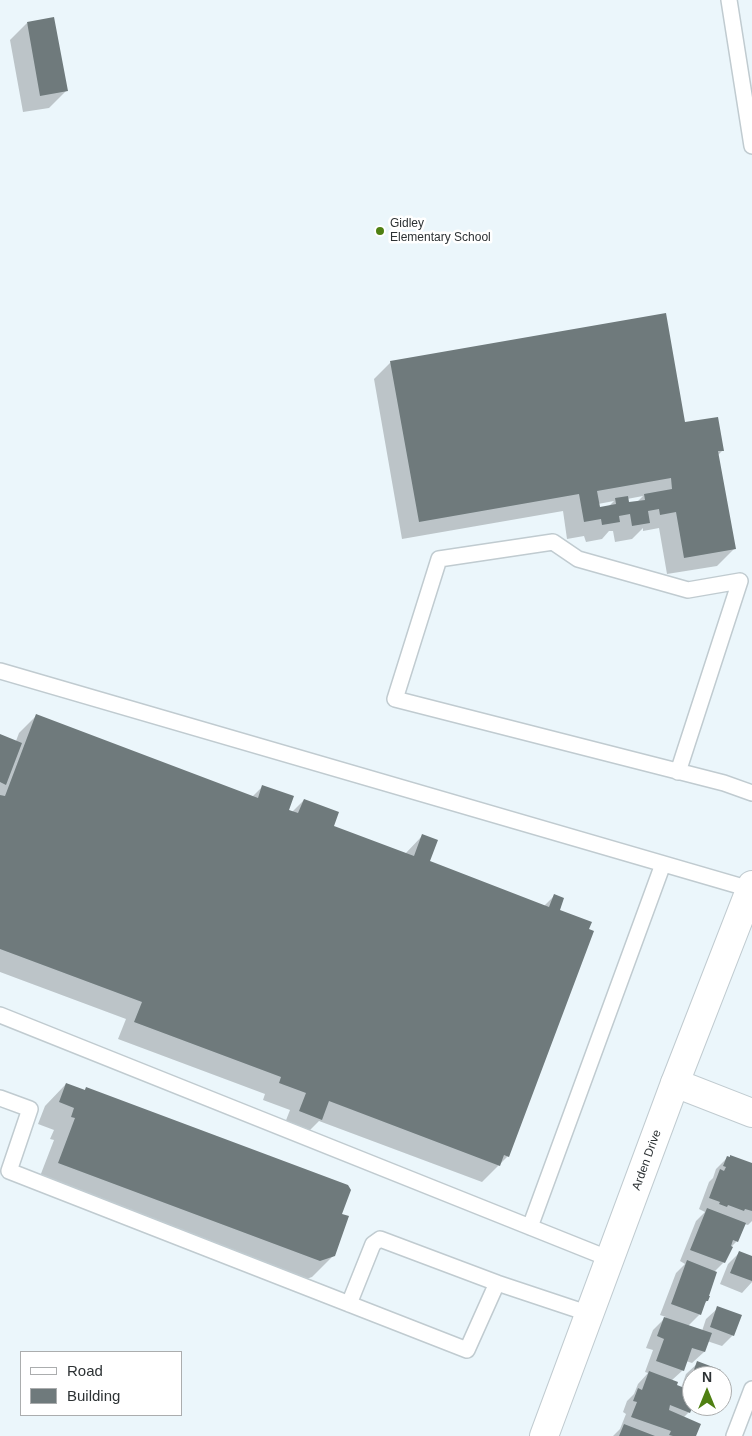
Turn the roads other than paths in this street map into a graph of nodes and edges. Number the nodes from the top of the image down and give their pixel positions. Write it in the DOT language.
graph roads {
  1 [pos="729,0"];
  2 [pos="752,146"];
  3 [pos="0,672"];
  4 [pos="678,772"];
  5 [pos="752,793"];
  6 [pos="663,864"];
  7 [pos="751,887"];
  8 [pos="0,1015"];
  9 [pos="675,1083"];
  10 [pos="0,1098"];
  11 [pos="752,1113"];
  12 [pos="530,1227"];
  13 [pos="610,1259"];
  14 [pos="497,1283"];
  15 [pos="350,1304"];
  16 [pos="590,1314"];
  17 [pos="752,1389"];
  18 [pos="544,1436"];
  19 [pos="734,1436"];
  1 -- 2 [label="lane"];
  3 -- 6 [label="lane"];
  4 -- 4 [label="lane"];
  4 -- 5 [label="lane"];
  6 -- 7 [label="lane"];
  6 -- 12 [label="lane"];
  7 -- 9 [label="street, Arden Drive"];
  8 -- 12 [label="lane"];
  9 -- 11 [label="street"];
  9 -- 13 [label="street, Arden Drive"];
  10 -- 15 [label="lane"];
  12 -- 13 [label="lane"];
  13 -- 16 [label="street, Arden Drive"];
  14 -- 15 [label="lane"];
  14 -- 15 [label="lane"];
  14 -- 16 [label="lane"];
  16 -- 18 [label="street, Arden Drive"];
  17 -- 19 [label="lane"];
}
